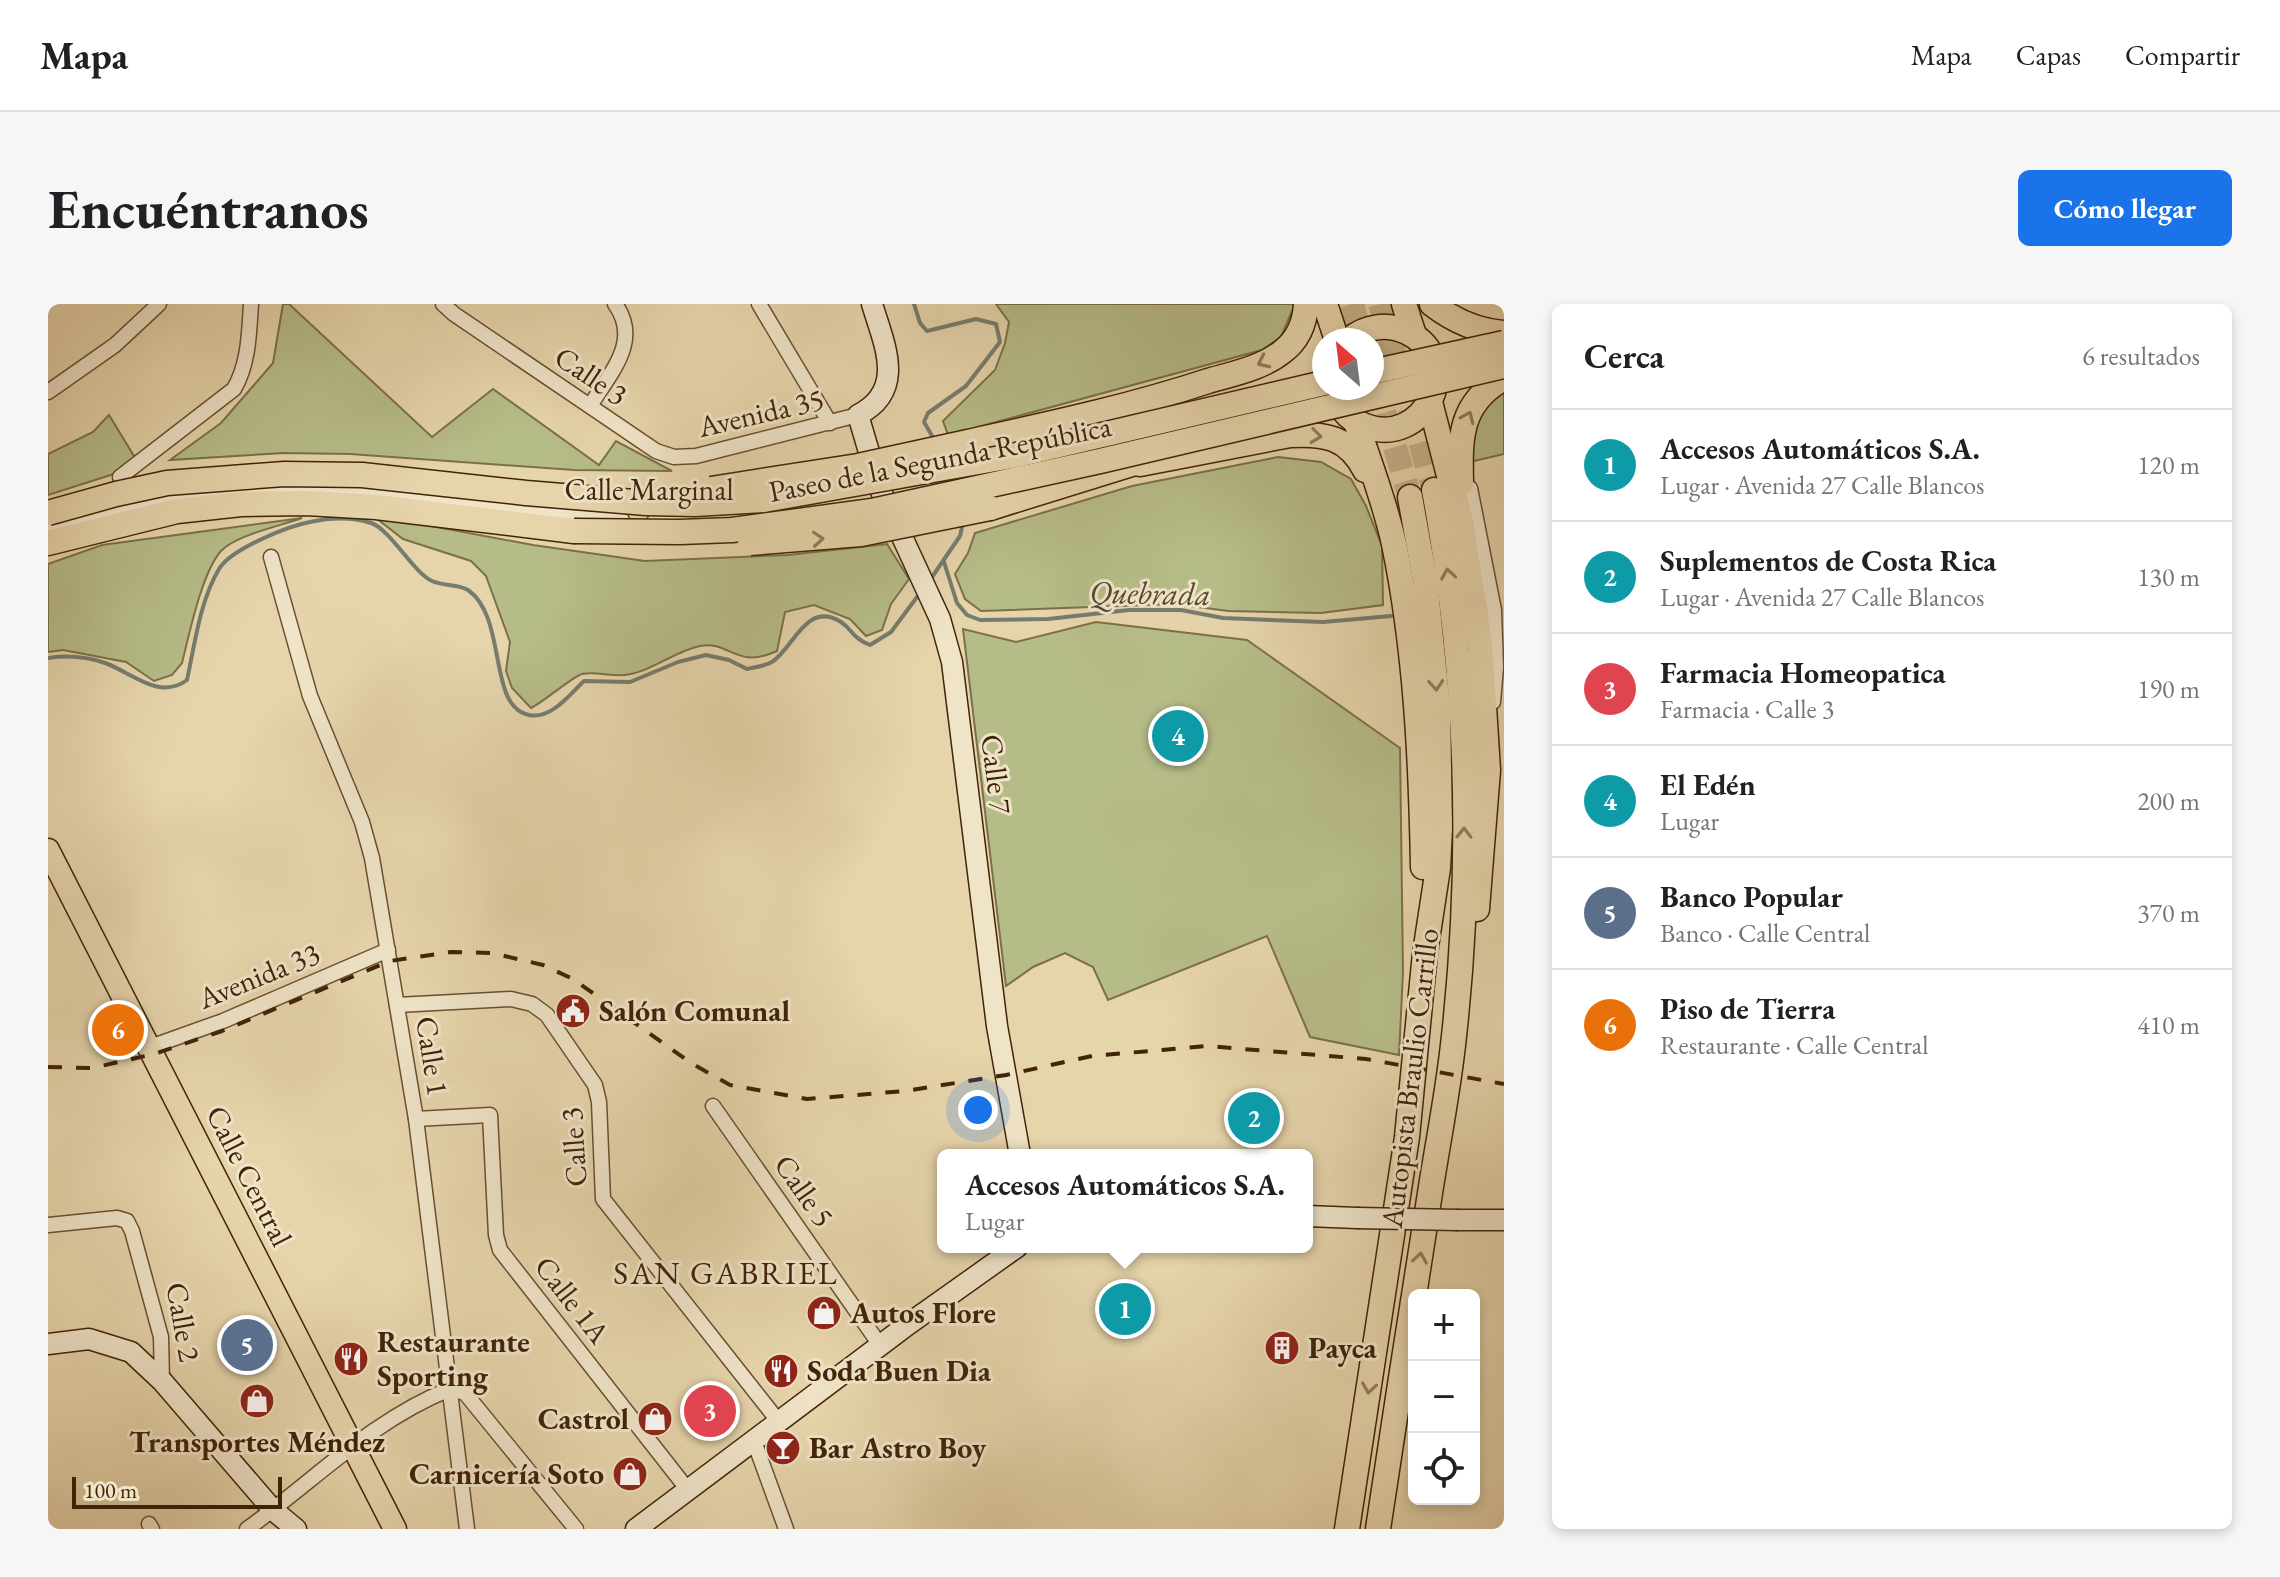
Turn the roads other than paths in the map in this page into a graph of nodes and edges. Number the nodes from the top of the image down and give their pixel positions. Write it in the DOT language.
graph roads {
  1 [pos="159,304"];
  2 [pos="251,304"];
  3 [pos="443,304"];
  4 [pos="615,304"];
  5 [pos="759,304"];
  6 [pos="872,304"];
  7 [pos="1306,304"];
  8 [pos="1325,304"];
  9 [pos="1404,304"];
  10 [pos="1432,304"];
  11 [pos="1333,328"];
  12 [pos="1371,328"];
  13 [pos="1504,333"];
  14 [pos="1414,335"];
  15 [pos="1504,345"];
  16 [pos="1504,358"];
  17 [pos="1504,366"];
  18 [pos="1435,368"];
  19 [pos="1384,370"];
  20 [pos="1504,378"];
  21 [pos="1312,391"];
  22 [pos="48,392"];
  23 [pos="1312,393"];
  24 [pos="1312,393"];
  25 [pos="1312,395"];
  26 [pos="1334,400"];
  27 [pos="1430,402"];
  28 [pos="1136,404"];
  29 [pos="590,406"];
  30 [pos="858,415"];
  31 [pos="1356,422"];
  32 [pos="830,423"];
  33 [pos="674,457"];
  34 [pos="1130,466"];
  35 [pos="120,477"];
  36 [pos="1470,488"];
  37 [pos="1434,490"];
  38 [pos="881,493"];
  39 [pos="587,497"];
  40 [pos="1410,497"];
  41 [pos="1384,507"];
  42 [pos="48,513"];
  43 [pos="1461,522"];
  44 [pos="48,527"];
  45 [pos="574,531"];
  46 [pos="48,543"];
  47 [pos="271,557"];
  48 [pos="1488,770"];
  49 [pos="48,850"];
  50 [pos="388,950"];
  51 [pos="1425,953"];
  52 [pos="397,1005"];
  53 [pos="1453,1045"];
  54 [pos="150,1047"];
  55 [pos="713,1106"];
  56 [pos="416,1119"];
  57 [pos="1019,1149"];
  58 [pos="1313,1216"];
  59 [pos="1504,1220"];
  60 [pos="48,1225"];
  61 [pos="1009,1253"];
  62 [pos="48,1344"];
  63 [pos="880,1345"];
  64 [pos="162,1381"];
  65 [pos="450,1389"];
  66 [pos="779,1422"];
  67 [pos="754,1441"];
  68 [pos="351,1445"];
  69 [pos="688,1490"];
  70 [pos="273,1510"];
  71 [pos="247,1529"];
  72 [pos="296,1529"];
  73 [pos="395,1529"];
  74 [pos="467,1529"];
  75 [pos="576,1529"];
  76 [pos="636,1529"];
  77 [pos="786,1529"];
  78 [pos="1347,1529"];
  79 [pos="1378,1529"];
  1 -- 22 [label="street"];
  2 -- 35 [label="street"];
  3 -- 29 [label="street, Calle 3"];
  4 -- 29 [label="street"];
  5 -- 32 [label="street"];
  6 -- 30 [label="street"];
  7 -- 28 [label="highway, one-way"];
  8 -- 11 [label="highway"];
  9 -- 14 [label="highway"];
  10 -- 13 [label="highway"];
  12 -- 14 [label="highway"];
  14 -- 18 [label="highway"];
  15 -- 18 [label="street"];
  15 -- 19 [label="highway, bridge"];
  16 -- 18 [label="street"];
  17 -- 45 [label="highway, Paseo de la Segunda República, bridge"];
  18 -- 27 [label="highway"];
  43 -- 20 [label="highway, one-way"];
  21 -- 28 [label="highway"];
  23 -- 38 [label="street, Calle Marginal"];
  24 -- 39 [label="highway, Paseo de la Segunda República, bridge"];
  25 -- 34 [label="highway"];
  26 -- 31 [label="highway"];
  27 -- 31 [label="highway"];
  27 -- 43 [label="highway"];
  28 -- 39 [label="highway, bridge"];
  29 -- 33 [label="street, Calle 3"];
  30 -- 32 [label="street, Avenida 35"];
  30 -- 38 [label="street, Calle 7"];
  31 -- 41 [label="highway"];
  32 -- 33 [label="street, Avenida 35"];
  34 -- 41 [label="highway, one-way"];
  45 -- 34 [label="highway, one-way, bridge"];
  36 -- 48 [label="street"];
  53 -- 37 [label="highway, Autopista Braulio Carrillo, one-way"];
  38 -- 44 [label="street, Calle Marginal"];
  38 -- 57 [label="street, Calle 7"];
  39 -- 42 [label="highway, Paseo de la Segunda República, bridge"];
  40 -- 51 [label="highway, Autopista Braulio Carrillo, one-way"];
  41 -- 51 [label="highway"];
  43 -- 48 [label="highway"];
  45 -- 46 [label="highway, Paseo de la Segunda República"];
  47 -- 50 [label="street, Calle 1"];
  48 -- 53 [label="highway"];
  49 -- 54 [label="main road, Calle Central"];
  50 -- 52 [label="street, Calle 1"];
  50 -- 54 [label="street, Avenida 33"];
  51 -- 78 [label="highway, Autopista Braulio Carrillo, one-way"];
  52 -- 56 [label="street, Calle 1"];
  52 -- 66 [label="street, Calle 3"];
  79 -- 53 [label="highway, Autopista Braulio Carrillo, one-way"];
  54 -- 68 [label="main road, Calle Central"];
  55 -- 63 [label="street, Calle 5"];
  56 -- 65 [label="street, Calle 1"];
  56 -- 69 [label="street, Calle 1A"];
  58 -- 59 [label="street, bridge"];
  60 -- 64 [label="street, Calle 2"];
  61 -- 63 [label="street"];
  62 -- 64 [label="street"];
  63 -- 66 [label="street"];
  64 -- 70 [label="street, Calle 2"];
  65 -- 68 [label="street"];
  65 -- 74 [label="street, Calle 1"];
  65 -- 75 [label="street"];
  66 -- 67 [label="street"];
  67 -- 69 [label="street"];
  67 -- 77 [label="street"];
  68 -- 70 [label="street"];
  68 -- 73 [label="main road, Calle Central"];
  69 -- 76 [label="street"];
  70 -- 71 [label="street"];
  70 -- 72 [label="street, Calle 2"];
}
